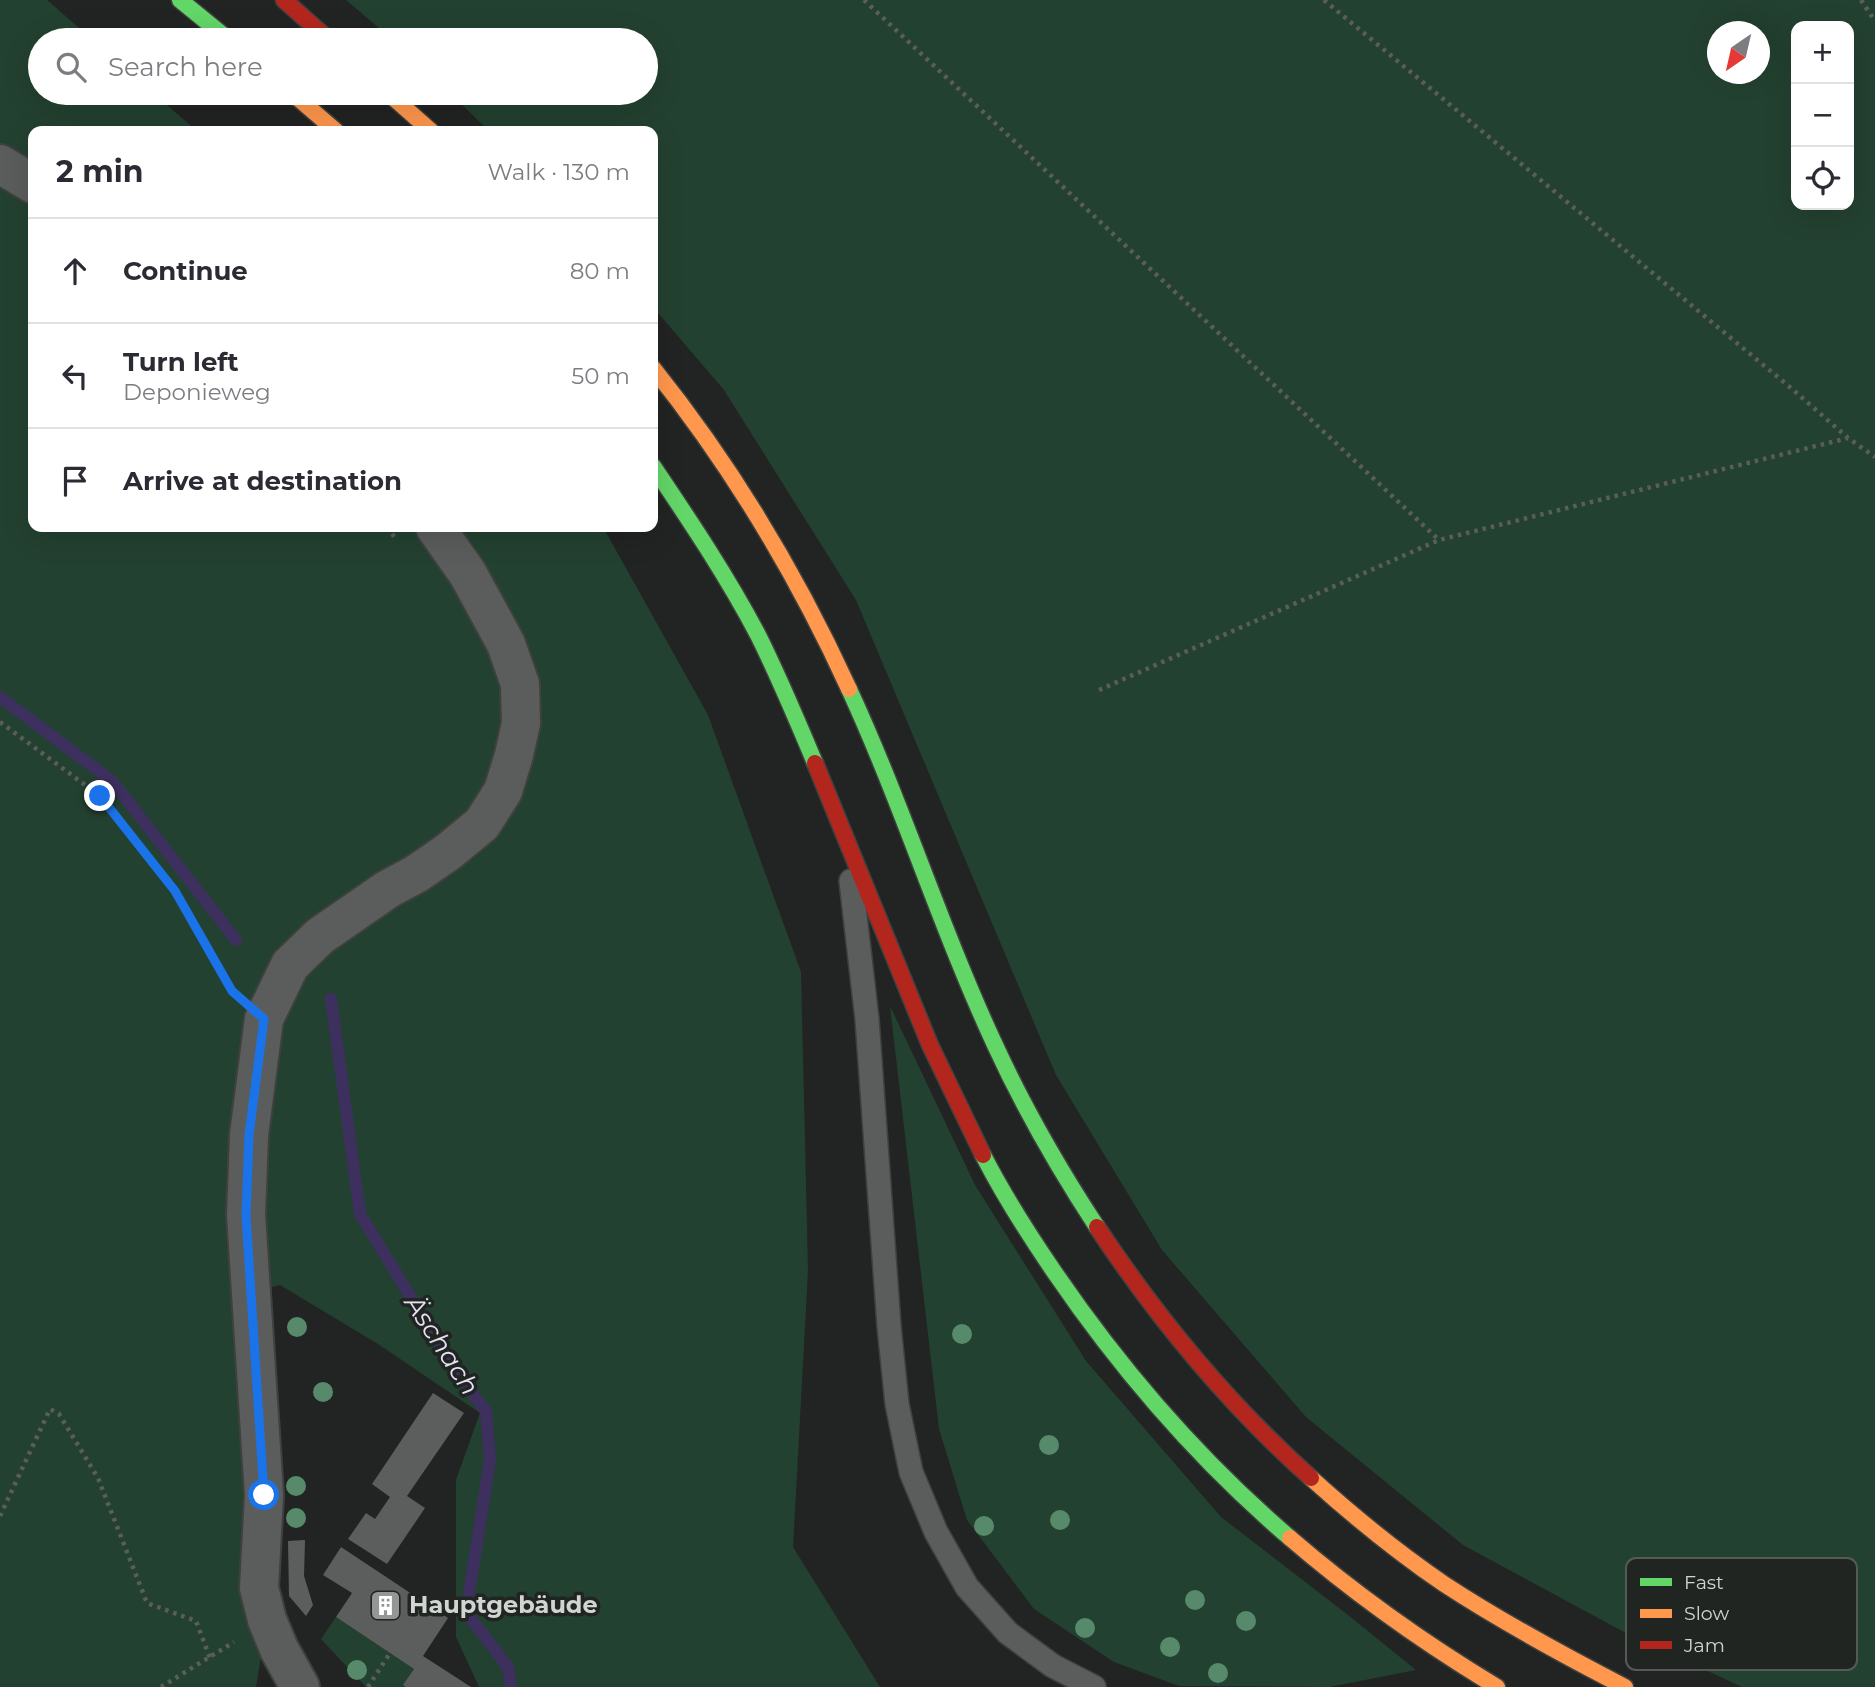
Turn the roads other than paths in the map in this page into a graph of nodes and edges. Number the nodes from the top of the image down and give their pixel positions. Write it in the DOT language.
graph roads {
  1 [pos="180,0"];
  2 [pos="284,0"];
  3 [pos="214,28"];
  4 [pos="316,28"];
  5 [pos="306,105"];
  6 [pos="402,105"];
  7 [pos="330,126"];
  8 [pos="425,126"];
  9 [pos="0,164"];
  10 [pos="28,181"];
  11 [pos="658,375"];
  12 [pos="658,473"];
  13 [pos="439,532"];
  14 [pos="846,839"];
  15 [pos="300,1687"];
  16 [pos="1094,1687"];
  17 [pos="1497,1687"];
  18 [pos="1625,1687"];
  1 -- 3 [label="highway"];
  2 -- 4 [label="highway"];
  5 -- 7 [label="highway"];
  6 -- 8 [label="highway"];
  9 -- 10 [label="street"];
  11 -- 18 [label="highway"];
  12 -- 14 [label="highway"];
  13 -- 15 [label="street"];
  14 -- 16 [label="lane"];
  14 -- 17 [label="highway"];
}
